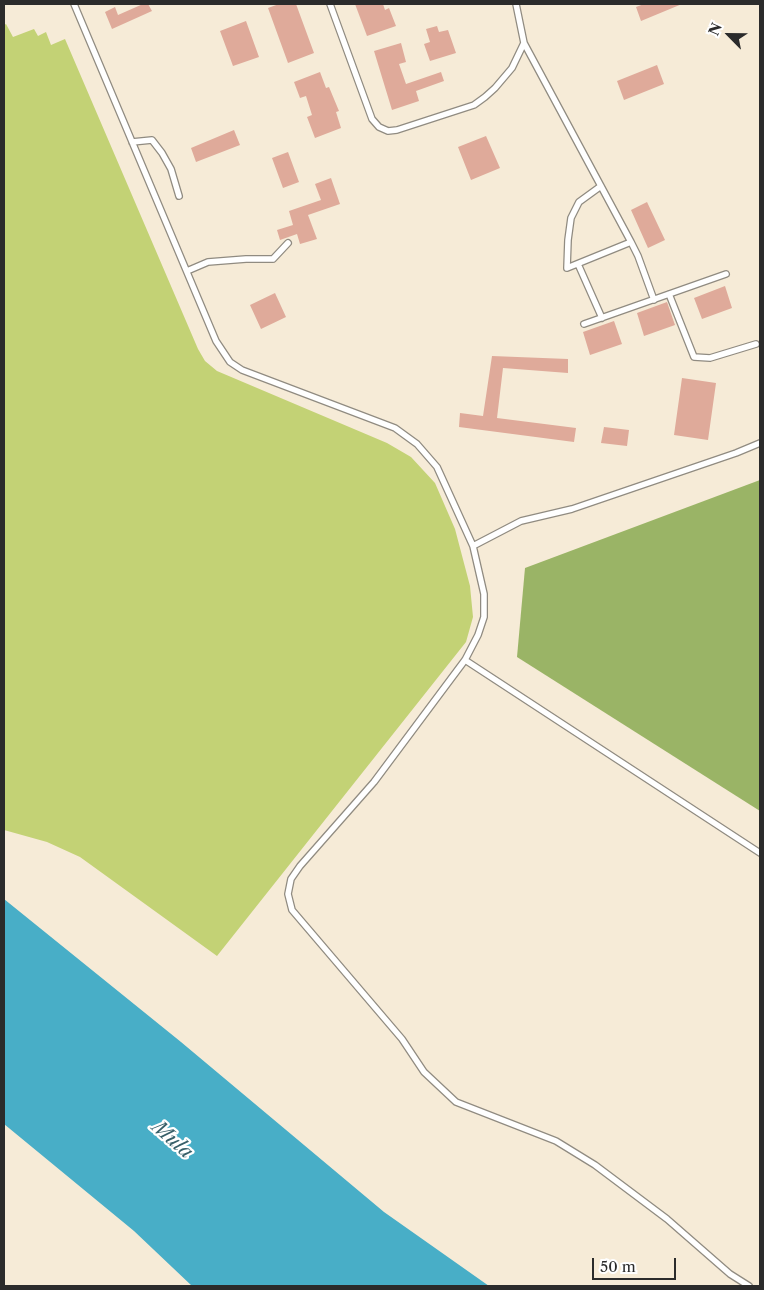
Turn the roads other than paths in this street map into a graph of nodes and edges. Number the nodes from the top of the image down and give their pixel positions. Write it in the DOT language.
graph roads {
  1 [pos="74,4"];
  2 [pos="330,4"];
  3 [pos="516,4"];
  4 [pos="524,43"];
  5 [pos="132,142"];
  6 [pos="601,186"];
  7 [pos="179,196"];
  8 [pos="631,242"];
  9 [pos="288,243"];
  10 [pos="578,264"];
  11 [pos="187,271"];
  12 [pos="726,274"];
  13 [pos="670,294"];
  14 [pos="654,300"];
  15 [pos="602,318"];
  16 [pos="584,324"];
  17 [pos="756,344"];
  18 [pos="760,443"];
  19 [pos="473,546"];
  20 [pos="465,660"];
  21 [pos="760,853"];
  22 [pos="749,1286"];
  1 -- 5 [label="lane"];
  2 -- 4 [label="lane"];
  3 -- 4 [label="lane"];
  4 -- 6 [label="lane"];
  5 -- 7 [label="lane"];
  5 -- 11 [label="lane"];
  6 -- 8 [label="lane"];
  6 -- 10 [label="lane"];
  8 -- 10 [label="lane"];
  8 -- 14 [label="lane"];
  9 -- 11 [label="lane"];
  10 -- 15 [label="lane"];
  11 -- 19 [label="lane"];
  12 -- 13 [label="lane"];
  13 -- 14 [label="lane"];
  13 -- 17 [label="lane"];
  14 -- 15 [label="lane"];
  15 -- 16 [label="lane"];
  18 -- 19 [label="lane"];
  19 -- 20 [label="lane"];
  20 -- 21 [label="lane"];
  20 -- 22 [label="lane"];
}
